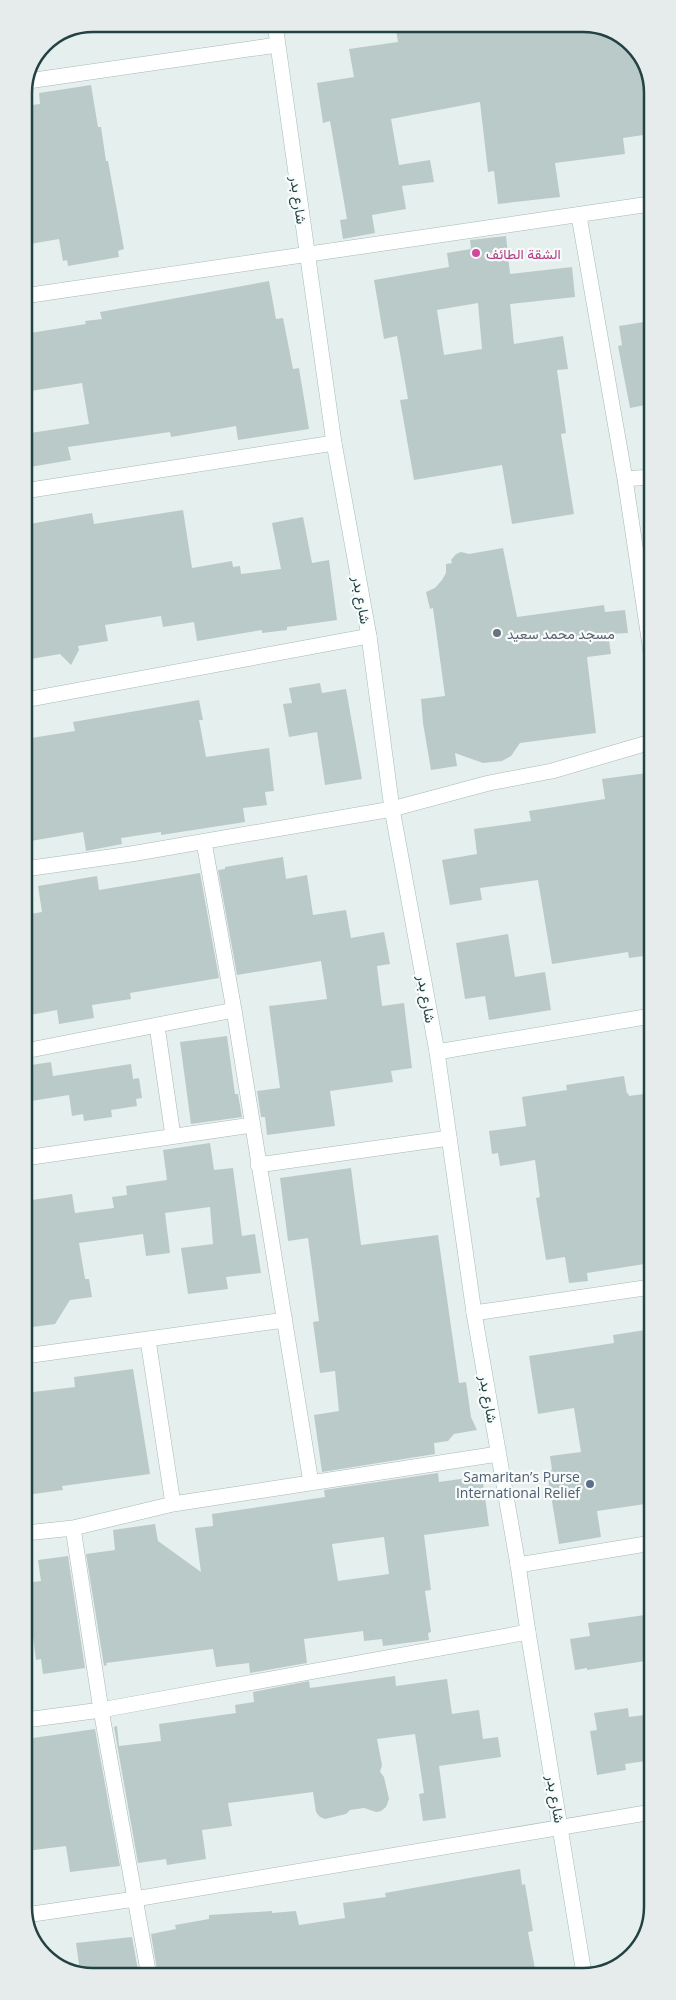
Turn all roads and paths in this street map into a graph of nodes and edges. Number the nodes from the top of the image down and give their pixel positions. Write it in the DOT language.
graph roads {
  1 [pos="276,33"];
  2 [pos="277,45"];
  3 [pos="34,80"];
  4 [pos="644,205"];
  5 [pos="579,216"];
  6 [pos="306,253"];
  7 [pos="32,295"];
  8 [pos="334,443"];
  9 [pos="644,478"];
  10 [pos="625,480"];
  11 [pos="32,490"];
  12 [pos="644,606"];
  13 [pos="368,636"];
  14 [pos="32,699"];
  15 [pos="644,744"];
  16 [pos="392,809"];
  17 [pos="204,842"];
  18 [pos="32,868"];
  19 [pos="234,1010"];
  20 [pos="644,1017"];
  21 [pos="157,1026"];
  22 [pos="32,1050"];
  23 [pos="437,1052"];
  24 [pos="252,1125"];
  25 [pos="174,1136"];
  26 [pos="449,1138"];
  27 [pos="32,1157"];
  28 [pos="258,1165"];
  29 [pos="644,1288"];
  30 [pos="474,1313"];
  31 [pos="285,1320"];
  32 [pos="148,1340"];
  33 [pos="32,1355"];
  34 [pos="498,1454"];
  35 [pos="311,1483"];
  36 [pos="173,1504"];
  37 [pos="73,1528"];
  38 [pos="32,1532"];
  39 [pos="644,1544"];
  40 [pos="518,1565"];
  41 [pos="528,1632"];
  42 [pos="101,1710"];
  43 [pos="32,1719"];
  44 [pos="644,1813"];
  45 [pos="560,1826"];
  46 [pos="135,1898"];
  47 [pos="33,1914"];
  48 [pos="147,1967"];
  49 [pos="583,1967"];
  1 -- 2 [label="street, شارع بدر"];
  2 -- 3 [label="street"];
  2 -- 6 [label="street, شارع بدر"];
  4 -- 5 [label="street"];
  5 -- 6 [label="street"];
  5 -- 10 [label="street"];
  6 -- 7 [label="street"];
  6 -- 8 [label="street, شارع بدر"];
  8 -- 11 [label="street"];
  8 -- 13 [label="street, شارع بدر"];
  9 -- 10 [label="street"];
  10 -- 12 [label="street"];
  13 -- 14 [label="street"];
  13 -- 16 [label="street, شارع بدر"];
  15 -- 16 [label="street"];
  16 -- 17 [label="street"];
  16 -- 23 [label="street, شارع بدر"];
  17 -- 18 [label="street"];
  17 -- 19 [label="street"];
  19 -- 21 [label="street"];
  19 -- 24 [label="street"];
  20 -- 23 [label="street"];
  21 -- 22 [label="street"];
  21 -- 25 [label="street"];
  23 -- 26 [label="street, شارع بدر"];
  24 -- 25 [label="street"];
  24 -- 28 [label="street"];
  25 -- 27 [label="street"];
  26 -- 28 [label="street"];
  26 -- 30 [label="street, شارع بدر"];
  28 -- 31 [label="street"];
  29 -- 30 [label="street"];
  30 -- 34 [label="street, شارع بدر"];
  31 -- 32 [label="street"];
  31 -- 35 [label="street"];
  32 -- 33 [label="street"];
  32 -- 36 [label="street"];
  34 -- 35 [label="street"];
  34 -- 40 [label="street, شارع بدر"];
  35 -- 36 [label="street"];
  36 -- 37 [label="street"];
  37 -- 38 [label="street"];
  37 -- 42 [label="street"];
  39 -- 40 [label="street"];
  40 -- 41 [label="street, شارع بدر"];
  41 -- 42 [label="street"];
  41 -- 45 [label="street, شارع بدر"];
  42 -- 43 [label="street"];
  42 -- 46 [label="street"];
  44 -- 45 [label="street"];
  45 -- 46 [label="street"];
  45 -- 49 [label="street, شارع بدر"];
  46 -- 47 [label="street"];
  46 -- 48 [label="street"];
}
